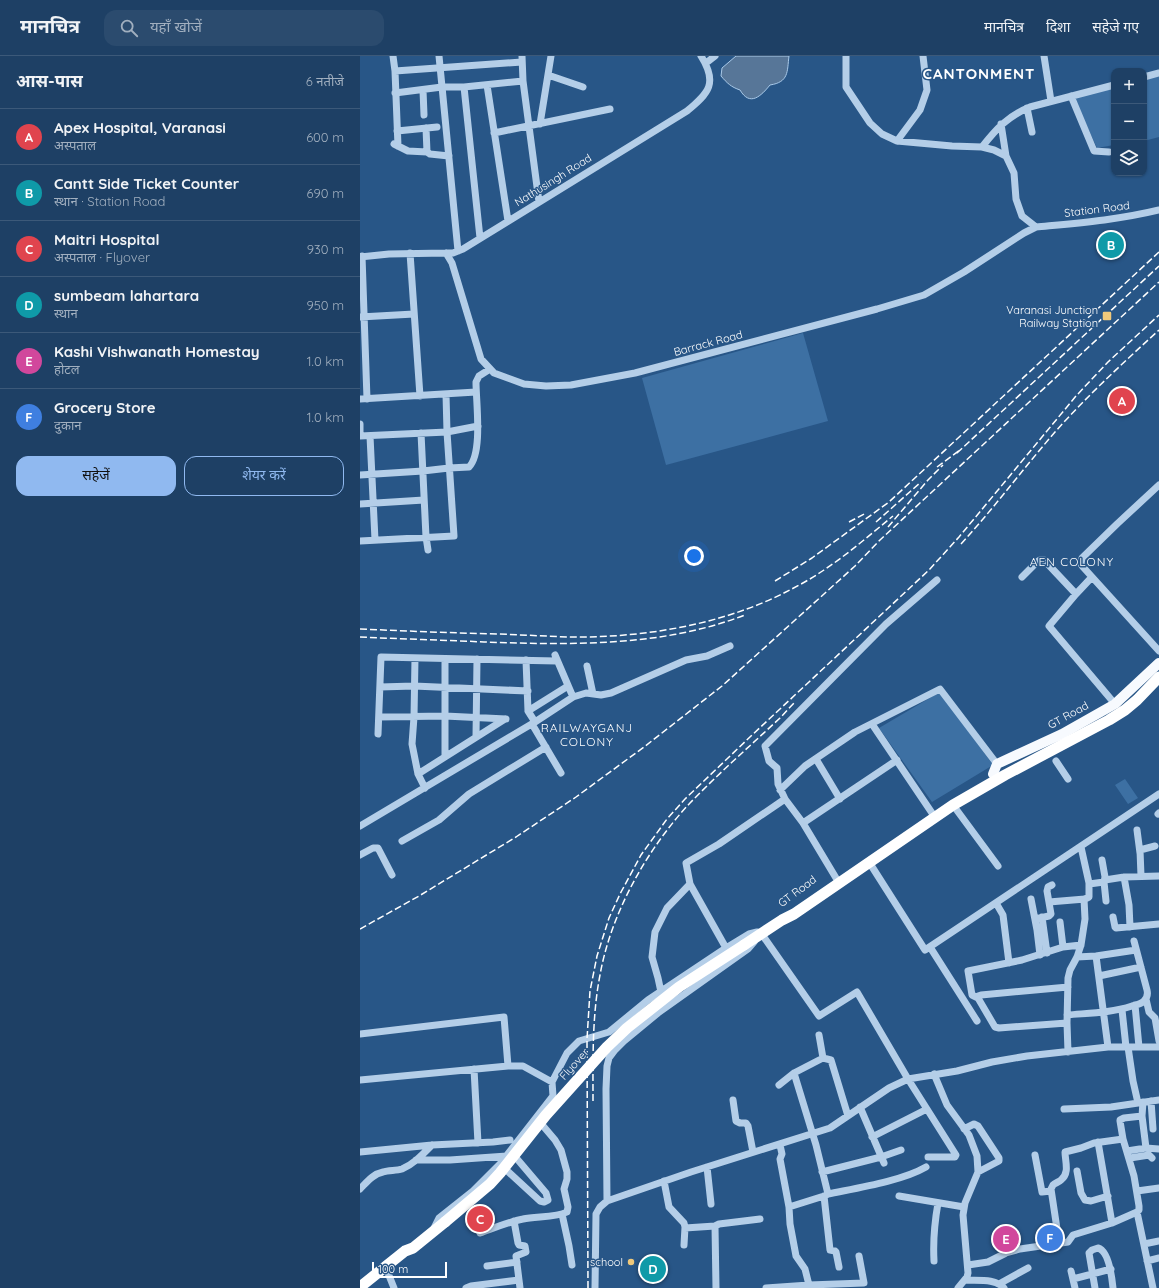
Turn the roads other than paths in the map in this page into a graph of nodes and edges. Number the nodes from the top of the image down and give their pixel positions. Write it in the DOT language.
graph roads {
  1 [pos="393,56"];
  2 [pos="439,56"];
  3 [pos="551,56"];
  4 [pos="701,56"];
  5 [pos="715,56"];
  6 [pos="846,56"];
  7 [pos="923,56"];
  8 [pos="1044,56"];
  9 [pos="522,59"];
  10 [pos="706,63"];
  11 [pos="440,67"];
  12 [pos="395,71"];
  13 [pos="1159,73"];
  14 [pos="548,76"];
  15 [pos="1147,76"];
  16 [pos="522,81"];
  17 [pos="487,85"];
  18 [pos="1111,86"];
  19 [pos="442,87"];
  20 [pos="464,87"];
  21 [pos="583,87"];
  22 [pos="423,90"];
  23 [pos="395,94"];
  24 [pos="1071,96"];
  25 [pos="1051,101"];
  26 [pos="1027,108"];
  27 [pos="610,109"];
  28 [pos="424,115"];
  29 [pos="540,124"];
  30 [pos="1001,124"];
  31 [pos="529,126"];
  32 [pos="437,127"];
  33 [pos="426,128"];
  34 [pos="397,131"];
  35 [pos="1032,132"];
  36 [pos="494,133"];
  37 [pos="898,141"];
  38 [pos="982,147"];
  39 [pos="427,152"];
  40 [pos="1109,152"];
  41 [pos="449,156"];
  42 [pos="1006,156"];
  43 [pos="539,202"];
  44 [pos="1159,210"];
  45 [pos="508,221"];
  46 [pos="1036,227"];
  47 [pos="480,238"];
  48 [pos="458,251"];
  49 [pos="446,253"];
  50 [pos="410,254"];
  51 [pos="361,257"];
  52 [pos="361,281"];
  53 [pos="414,314"];
  54 [pos="362,317"];
  55 [pos="362,356"];
  56 [pos="490,369"];
  57 [pos="476,392"];
  58 [pos="446,394"];
  59 [pos="420,396"];
  60 [pos="364,399"];
  61 [pos="360,424"];
  62 [pos="478,426"];
  63 [pos="447,432"];
  64 [pos="421,433"];
  65 [pos="360,436"];
  66 [pos="370,436"];
  67 [pos="449,468"];
  68 [pos="422,471"];
  69 [pos="360,475"];
  70 [pos="372,475"];
  71 [pos="1159,485"];
  72 [pos="424,500"];
  73 [pos="374,503"];
  74 [pos="360,504"];
  75 [pos="426,537"];
  76 [pos="375,540"];
  77 [pos="360,541"];
  78 [pos="428,550"];
  79 [pos="1022,577"];
  80 [pos="1092,578"];
  81 [pos="937,580"];
  82 [pos="1076,594"];
  83 [pos="730,646"];
  84 [pos="1159,651"];
  85 [pos="416,658"];
  86 [pos="445,659"];
  87 [pos="477,659"];
  88 [pos="526,660"];
  89 [pos="1159,663"];
  90 [pos="588,666"];
  91 [pos="1159,669"];
  92 [pos="1159,679"];
  93 [pos="414,686"];
  94 [pos="568,686"];
  95 [pos="380,687"];
  96 [pos="446,687"];
  97 [pos="476,689"];
  98 [pos="528,691"];
  99 [pos="593,694"];
  100 [pos="573,696"];
  101 [pos="1115,704"];
  102 [pos="528,711"];
  103 [pos="445,716"];
  104 [pos="379,717"];
  105 [pos="414,717"];
  106 [pos="475,717"];
  107 [pos="534,723"];
  108 [pos="872,724"];
  109 [pos="378,734"];
  110 [pos="476,737"];
  111 [pos="546,747"];
  112 [pos="445,756"];
  113 [pos="816,759"];
  114 [pos="897,760"];
  115 [pos="1056,762"];
  116 [pos="560,773"];
  117 [pos="999,773"];
  118 [pos="418,774"];
  119 [pos="1068,779"];
  120 [pos="425,788"];
  121 [pos="780,790"];
  122 [pos="1159,794"];
  123 [pos="785,799"];
  124 [pos="840,799"];
  125 [pos="952,803"];
  126 [pos="932,813"];
  127 [pos="803,823"];
  128 [pos="360,826"];
  129 [pos="1137,830"];
  130 [pos="402,841"];
  131 [pos="1155,846"];
  132 [pos="1080,847"];
  133 [pos="1140,853"];
  134 [pos="360,855"];
  135 [pos="1102,860"];
  136 [pos="869,862"];
  137 [pos="998,866"];
  138 [pos="392,875"];
  139 [pos="1141,876"];
  140 [pos="1159,876"];
  141 [pos="1124,877"];
  142 [pos="836,878"];
  143 [pos="1104,881"];
  144 [pos="690,884"];
  145 [pos="1089,884"];
  146 [pos="1052,885"];
  147 [pos="1031,898"];
  148 [pos="1084,899"];
  149 [pos="1049,902"];
  150 [pos="1106,902"];
  151 [pos="996,903"];
  152 [pos="1113,917"];
  153 [pos="1039,918"];
  154 [pos="782,920"];
  155 [pos="1060,922"];
  156 [pos="1159,924"];
  157 [pos="1130,927"];
  158 [pos="759,934"];
  159 [pos="1134,941"];
  160 [pos="1081,945"];
  161 [pos="930,946"];
  162 [pos="726,948"];
  163 [pos="1063,948"];
  164 [pos="1136,950"];
  165 [pos="1047,953"];
  166 [pos="1040,955"];
  167 [pos="1096,956"];
  168 [pos="1077,957"];
  169 [pos="1009,963"];
  170 [pos="1141,967"];
  171 [pos="1099,976"];
  172 [pos="1068,987"];
  173 [pos="660,992"];
  174 [pos="978,998"];
  175 [pos="1146,999"];
  176 [pos="1135,1005"];
  177 [pos="1122,1010"];
  178 [pos="1103,1013"];
  179 [pos="1067,1015"];
  180 [pos="1157,1018"];
  181 [pos="977,1021"];
  182 [pos="1067,1023"];
  183 [pos="619,1024"];
  184 [pos="360,1034"];
  185 [pos="819,1035"];
  186 [pos="629,1037"];
  187 [pos="1159,1041"];
  188 [pos="1108,1047"];
  189 [pos="1127,1047"];
  190 [pos="1139,1047"];
  191 [pos="1159,1047"];
  192 [pos="1068,1052"];
  193 [pos="823,1058"];
  194 [pos="508,1066"];
  195 [pos="474,1069"];
  196 [pos="794,1073"];
  197 [pos="934,1074"];
  198 [pos="908,1079"];
  199 [pos="360,1080"];
  200 [pos="552,1082"];
  201 [pos="779,1085"];
  202 [pos="732,1100"];
  203 [pos="1155,1100"];
  204 [pos="1140,1102"];
  205 [pos="860,1107"];
  206 [pos="927,1109"];
  207 [pos="1064,1109"];
  208 [pos="848,1116"];
  209 [pos="1142,1116"];
  210 [pos="536,1118"];
  211 [pos="964,1129"];
  212 [pos="1156,1129"];
  213 [pos="1144,1130"];
  214 [pos="812,1133"];
  215 [pos="872,1137"];
  216 [pos="1123,1139"];
  217 [pos="510,1140"];
  218 [pos="1098,1142"];
  219 [pos="478,1143"];
  220 [pos="432,1145"];
  221 [pos="780,1145"];
  222 [pos="1146,1148"];
  223 [pos="1159,1149"];
  224 [pos="901,1150"];
  225 [pos="360,1152"];
  226 [pos="753,1152"];
  227 [pos="508,1154"];
  228 [pos="1035,1155"];
  229 [pos="1128,1155"];
  230 [pos="928,1157"];
  231 [pos="1152,1158"];
  232 [pos="416,1160"];
  233 [pos="882,1160"];
  234 [pos="500,1164"];
  235 [pos="707,1167"];
  236 [pos="926,1167"];
  237 [pos="1077,1171"];
  238 [pos="822,1172"];
  239 [pos="978,1172"];
  240 [pos="664,1181"];
  241 [pos="360,1188"];
  242 [pos="1159,1188"];
  243 [pos="1051,1191"];
  244 [pos="1137,1191"];
  245 [pos="826,1195"];
  246 [pos="899,1196"];
  247 [pos="1108,1196"];
  248 [pos="607,1201"];
  249 [pos="938,1203"];
  250 [pos="711,1204"];
  251 [pos="789,1207"];
  252 [pos="964,1208"];
  253 [pos="1137,1212"];
  254 [pos="562,1214"];
  255 [pos="760,1219"];
  256 [pos="514,1221"];
  257 [pos="1112,1223"];
  258 [pos="715,1226"];
  259 [pos="685,1228"];
  260 [pos="480,1233"];
  261 [pos="431,1234"];
  262 [pos="1159,1241"];
  263 [pos="1059,1242"];
  264 [pos="1144,1244"];
  265 [pos="684,1245"];
  266 [pos="413,1248"];
  267 [pos="860,1256"];
  268 [pos="1159,1258"];
  269 [pos="934,1261"];
  270 [pos="1148,1261"];
  271 [pos="517,1262"];
  272 [pos="572,1265"];
  273 [pos="968,1265"];
  274 [pos="487,1266"];
  275 [pos="839,1267"];
  276 [pos="1028,1268"];
  277 [pos="1111,1269"];
  278 [pos="388,1273"];
  279 [pos="1093,1273"];
  280 [pos="519,1280"];
  281 [pos="965,1280"];
  282 [pos="1002,1286"];
  283 [pos="360,1287"];
  284 [pos="789,1287"];
  285 [pos="810,1287"];
  286 [pos="368,1288"];
  287 [pos="394,1288"];
  288 [pos="466,1288"];
  289 [pos="520,1288"];
  290 [pos="595,1288"];
  291 [pos="716,1288"];
  292 [pos="766,1288"];
  293 [pos="958,1288"];
  294 [pos="1075,1288"];
  295 [pos="1095,1288"];
  296 [pos="1113,1288"];
  297 [pos="1153,1288"];
  1 -- 12 [label="street"];
  2 -- 11 [label="street"];
  3 -- 14 [label="street"];
  4 -- 10 [label="street, Nathusingh Road"];
  5 -- 10 [label="street"];
  6 -- 37 [label="street"];
  7 -- 37 [label="street"];
  8 -- 25 [label="street"];
  9 -- 11 [label="street"];
  9 -- 16 [label="street"];
  10 -- 43 [label="street, Nathusingh Road"];
  11 -- 12 [label="street"];
  11 -- 19 [label="street"];
  12 -- 23 [label="street"];
  13 -- 15 [label="street"];
  14 -- 21 [label="street"];
  14 -- 29 [label="street"];
  16 -- 17 [label="street"];
  16 -- 31 [label="street"];
  17 -- 20 [label="street"];
  17 -- 36 [label="street"];
  18 -- 24 [label="street"];
  19 -- 20 [label="street"];
  19 -- 22 [label="street"];
  19 -- 41 [label="street"];
  20 -- 47 [label="street"];
  22 -- 23 [label="street"];
  22 -- 28 [label="street"];
  23 -- 34 [label="street"];
  24 -- 25 [label="street"];
  24 -- 40 [label="street"];
  25 -- 26 [label="street"];
  26 -- 30 [label="street"];
  26 -- 35 [label="street"];
  27 -- 29 [label="street"];
  29 -- 31 [label="street"];
  30 -- 38 [label="street"];
  30 -- 42 [label="street"];
  31 -- 36 [label="street"];
  31 -- 43 [label="street"];
  32 -- 33 [label="street"];
  33 -- 34 [label="street"];
  33 -- 39 [label="street"];
  34 -- 39 [label="street"];
  36 -- 45 [label="street"];
  37 -- 38 [label="street"];
  38 -- 42 [label="street"];
  39 -- 41 [label="street"];
  41 -- 48 [label="street"];
  42 -- 46 [label="street"];
  43 -- 45 [label="street, Nathusingh Road"];
  44 -- 46 [label="street, Station Road"];
  45 -- 47 [label="street, Nathusingh Road"];
  46 -- 56 [label="street, Barrack Road"];
  47 -- 48 [label="street, Nathusingh Road"];
  48 -- 49 [label="street, Nathusingh Road"];
  49 -- 50 [label="street, Nathusingh Road"];
  49 -- 56 [label="street, Barrack Road"];
  50 -- 51 [label="street, Nathusingh Road"];
  50 -- 53 [label="street"];
  51 -- 52 [label="street"];
  52 -- 54 [label="street"];
  53 -- 54 [label="street"];
  53 -- 59 [label="street"];
  54 -- 55 [label="street"];
  55 -- 60 [label="street"];
  56 -- 57 [label="street"];
  57 -- 58 [label="street"];
  57 -- 62 [label="street"];
  58 -- 59 [label="street"];
  58 -- 63 [label="street"];
  59 -- 60 [label="street"];
  61 -- 65 [label="street"];
  62 -- 63 [label="street"];
  62 -- 67 [label="street"];
  63 -- 64 [label="street"];
  63 -- 67 [label="street"];
  64 -- 66 [label="street"];
  64 -- 68 [label="street"];
  65 -- 66 [label="street"];
  66 -- 70 [label="street"];
  67 -- 68 [label="street"];
  67 -- 75 [label="street"];
  68 -- 70 [label="street"];
  68 -- 72 [label="street"];
  69 -- 70 [label="street"];
  70 -- 73 [label="street"];
  71 -- 80 [label="street"];
  72 -- 73 [label="street"];
  72 -- 75 [label="street"];
  73 -- 74 [label="street"];
  73 -- 76 [label="street"];
  75 -- 76 [label="street"];
  75 -- 78 [label="street"];
  76 -- 77 [label="street"];
  79 -- 82 [label="street"];
  80 -- 82 [label="street"];
  80 -- 84 [label="street"];
  81 -- 121 [label="street"];
  82 -- 101 [label="street"];
  83 -- 99 [label="street"];
  85 -- 86 [label="street"];
  85 -- 93 [label="street"];
  85 -- 95 [label="street"];
  86 -- 87 [label="street"];
  86 -- 96 [label="street"];
  87 -- 88 [label="street"];
  87 -- 97 [label="street"];
  88 -- 94 [label="street"];
  88 -- 98 [label="street"];
  89 -- 101 [label="main road, GT Road"];
  90 -- 99 [label="street"];
  91 -- 117 [label="highway"];
  92 -- 117 [label="highway"];
  93 -- 95 [label="street"];
  93 -- 96 [label="street"];
  93 -- 105 [label="street"];
  94 -- 100 [label="street"];
  94 -- 102 [label="street"];
  95 -- 104 [label="street"];
  96 -- 97 [label="street"];
  96 -- 103 [label="street"];
  97 -- 98 [label="street"];
  97 -- 106 [label="street"];
  98 -- 102 [label="street"];
  99 -- 100 [label="street"];
  100 -- 107 [label="street"];
  101 -- 117 [label="main road, GT Road"];
  102 -- 107 [label="street"];
  103 -- 105 [label="street"];
  103 -- 106 [label="street"];
  103 -- 112 [label="street"];
  104 -- 105 [label="street"];
  104 -- 109 [label="street"];
  105 -- 118 [label="street"];
  106 -- 110 [label="street"];
  106 -- 110 [label="street"];
  107 -- 111 [label="street"];
  107 -- 120 [label="street"];
  108 -- 113 [label="street"];
  108 -- 114 [label="street"];
  108 -- 117 [label="street"];
  110 -- 112 [label="street"];
  111 -- 116 [label="street"];
  111 -- 130 [label="street"];
  112 -- 118 [label="street"];
  113 -- 121 [label="street"];
  113 -- 124 [label="street"];
  114 -- 124 [label="street"];
  114 -- 126 [label="street"];
  115 -- 119 [label="street"];
  117 -- 125 [label="highway, GT Road"];
  118 -- 120 [label="street"];
  120 -- 128 [label="street"];
  121 -- 123 [label="street"];
  122 -- 132 [label="street"];
  123 -- 127 [label="street"];
  123 -- 144 [label="street"];
  124 -- 127 [label="street"];
  125 -- 126 [label="highway, GT Road"];
  125 -- 136 [label="highway, GT Road"];
  125 -- 137 [label="street"];
  126 -- 142 [label="highway, GT Road"];
  127 -- 142 [label="street"];
  129 -- 133 [label="street"];
  131 -- 133 [label="street"];
  132 -- 145 [label="street"];
  132 -- 151 [label="street"];
  133 -- 139 [label="street"];
  134 -- 138 [label="street"];
  135 -- 143 [label="street"];
  136 -- 154 [label="highway, GT Road"];
  136 -- 161 [label="street"];
  139 -- 140 [label="street"];
  139 -- 141 [label="street"];
  141 -- 143 [label="street"];
  141 -- 157 [label="street"];
  142 -- 154 [label="highway, GT Road"];
  143 -- 145 [label="street"];
  143 -- 150 [label="street"];
  144 -- 162 [label="street"];
  144 -- 173 [label="street"];
  145 -- 148 [label="street"];
  146 -- 149 [label="street"];
  147 -- 153 [label="street"];
  148 -- 149 [label="street"];
  148 -- 160 [label="street"];
  149 -- 153 [label="street"];
  151 -- 161 [label="street"];
  151 -- 169 [label="street"];
  152 -- 157 [label="street"];
  153 -- 165 [label="street"];
  153 -- 166 [label="street"];
  154 -- 158 [label="highway, Flyover"];
  155 -- 163 [label="street"];
  156 -- 157 [label="street"];
  158 -- 162 [label="street"];
  158 -- 186 [label="street"];
  158 -- 198 [label="street"];
  158 -- 261 [label="highway, Flyover, bridge"];
  159 -- 164 [label="street"];
  160 -- 163 [label="street"];
  160 -- 168 [label="street"];
  161 -- 181 [label="street"];
  162 -- 173 [label="street"];
  163 -- 165 [label="street"];
  164 -- 167 [label="street"];
  164 -- 170 [label="street"];
  165 -- 166 [label="street"];
  166 -- 169 [label="street"];
  167 -- 168 [label="street"];
  167 -- 171 [label="street"];
  168 -- 172 [label="street"];
  169 -- 174 [label="street"];
  170 -- 171 [label="street"];
  170 -- 175 [label="street"];
  171 -- 178 [label="street"];
  172 -- 174 [label="street"];
  172 -- 179 [label="street"];
  173 -- 183 [label="street"];
  174 -- 182 [label="street"];
  175 -- 176 [label="street"];
  175 -- 180 [label="street"];
  176 -- 177 [label="street"];
  176 -- 190 [label="street"];
  177 -- 178 [label="street"];
  177 -- 189 [label="street"];
  178 -- 179 [label="street"];
  178 -- 188 [label="street"];
  179 -- 182 [label="street"];
  180 -- 187 [label="street"];
  182 -- 192 [label="street"];
  183 -- 186 [label="street"];
  183 -- 200 [label="street"];
  184 -- 194 [label="street"];
  185 -- 193 [label="street"];
  186 -- 248 [label="street"];
  188 -- 189 [label="street"];
  188 -- 192 [label="street"];
  189 -- 190 [label="street"];
  189 -- 204 [label="street"];
  190 -- 191 [label="street"];
  192 -- 197 [label="street"];
  193 -- 196 [label="street"];
  193 -- 208 [label="street"];
  194 -- 195 [label="street"];
  194 -- 200 [label="street"];
  195 -- 199 [label="street"];
  195 -- 219 [label="street"];
  196 -- 201 [label="street"];
  196 -- 214 [label="street"];
  197 -- 198 [label="street"];
  197 -- 211 [label="street"];
  198 -- 205 [label="street"];
  198 -- 206 [label="street"];
  200 -- 210 [label="street"];
  202 -- 226 [label="street"];
  203 -- 204 [label="street"];
  203 -- 212 [label="street"];
  204 -- 207 [label="street"];
  204 -- 209 [label="street"];
  205 -- 208 [label="street"];
  205 -- 215 [label="street"];
  206 -- 215 [label="street"];
  206 -- 230 [label="street"];
  208 -- 214 [label="street"];
  209 -- 213 [label="street"];
  209 -- 216 [label="street"];
  210 -- 227 [label="street"];
  210 -- 254 [label="street"];
  211 -- 239 [label="street"];
  211 -- 239 [label="street"];
  212 -- 213 [label="street"];
  213 -- 222 [label="street"];
  214 -- 221 [label="street"];
  214 -- 238 [label="street"];
  215 -- 233 [label="street"];
  216 -- 218 [label="street"];
  216 -- 229 [label="street"];
  217 -- 219 [label="street"];
  218 -- 243 [label="street"];
  218 -- 247 [label="street"];
  219 -- 220 [label="street"];
  220 -- 225 [label="street"];
  220 -- 232 [label="street"];
  221 -- 226 [label="street"];
  221 -- 251 [label="street"];
  222 -- 223 [label="street"];
  222 -- 229 [label="street"];
  224 -- 233 [label="street"];
  226 -- 235 [label="street"];
  227 -- 232 [label="street"];
  227 -- 234 [label="street"];
  227 -- 234 [label="street"];
  228 -- 243 [label="street"];
  229 -- 231 [label="street"];
  229 -- 244 [label="street"];
  232 -- 241 [label="street"];
  233 -- 238 [label="street"];
  234 -- 261 [label="street"];
  235 -- 240 [label="street"];
  235 -- 250 [label="street"];
  236 -- 245 [label="street"];
  237 -- 247 [label="street"];
  238 -- 245 [label="street"];
  239 -- 252 [label="street"];
  240 -- 248 [label="street"];
  240 -- 259 [label="street"];
  242 -- 244 [label="street"];
  243 -- 263 [label="street"];
  244 -- 253 [label="street"];
  245 -- 251 [label="street"];
  245 -- 275 [label="street"];
  246 -- 249 [label="street"];
  247 -- 257 [label="street"];
  248 -- 290 [label="street"];
  249 -- 252 [label="street"];
  249 -- 269 [label="street"];
  251 -- 285 [label="street"];
  252 -- 273 [label="street"];
  253 -- 257 [label="street"];
  253 -- 264 [label="street"];
  254 -- 256 [label="street"];
  254 -- 272 [label="street"];
  255 -- 258 [label="street"];
  256 -- 260 [label="street"];
  256 -- 271 [label="street"];
  257 -- 263 [label="street"];
  258 -- 259 [label="street"];
  258 -- 291 [label="street"];
  259 -- 265 [label="street"];
  261 -- 266 [label="highway, Flyover"];
  262 -- 264 [label="street"];
  263 -- 273 [label="street"];
  264 -- 270 [label="street"];
  266 -- 278 [label="highway"];
  266 -- 283 [label="highway"];
  267 -- 285 [label="street"];
  268 -- 270 [label="street"];
  270 -- 297 [label="street"];
  271 -- 274 [label="street"];
  271 -- 280 [label="street"];
  273 -- 281 [label="street"];
  276 -- 282 [label="street"];
  277 -- 279 [label="street"];
  277 -- 279 [label="street"];
  277 -- 296 [label="street"];
  278 -- 286 [label="highway"];
  278 -- 287 [label="street"];
  279 -- 294 [label="street"];
  279 -- 295 [label="street"];
  280 -- 288 [label="street"];
  280 -- 289 [label="street"];
  281 -- 282 [label="street"];
  281 -- 293 [label="street"];
  284 -- 285 [label="street"];
  284 -- 292 [label="street"];
}
